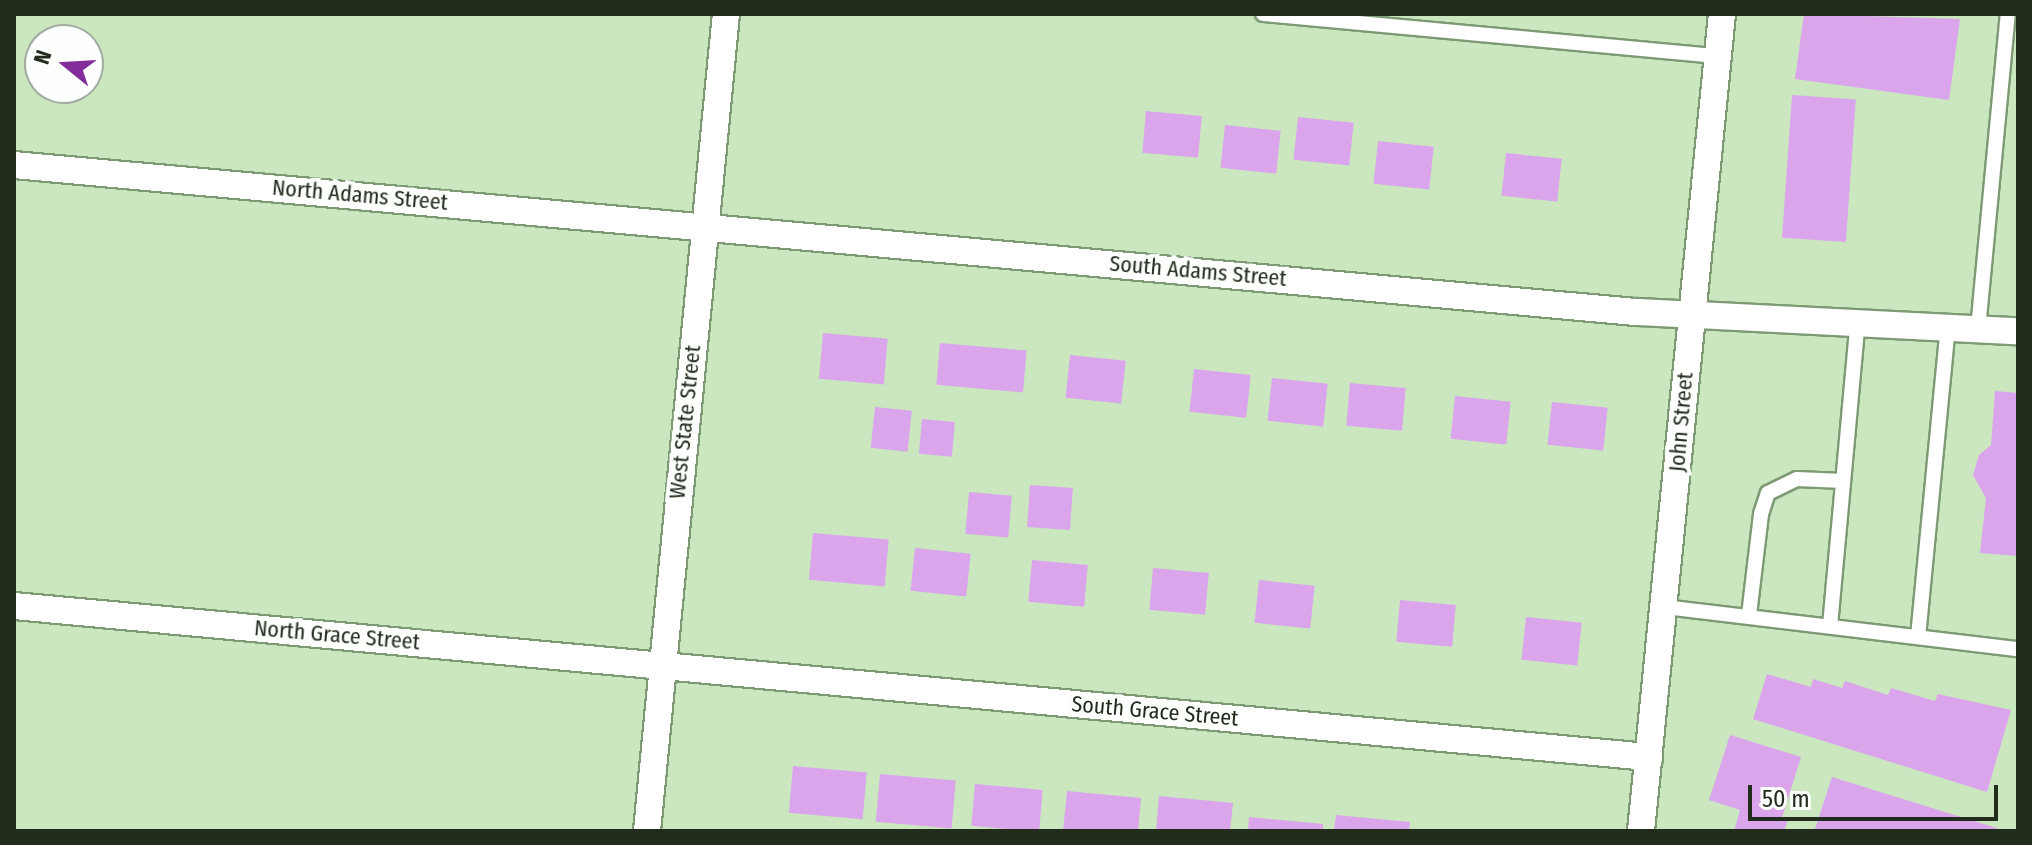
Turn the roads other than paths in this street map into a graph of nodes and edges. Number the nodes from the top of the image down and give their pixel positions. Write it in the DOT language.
graph roads {
  1 [pos="726,14"];
  2 [pos="1263,14"];
  3 [pos="1722,14"];
  4 [pos="2008,14"];
  5 [pos="1297,16"];
  6 [pos="1368,19"];
  7 [pos="1718,56"];
  8 [pos="14,165"];
  9 [pos="705,226"];
  10 [pos="1691,313"];
  11 [pos="1858,321"];
  12 [pos="1948,327"];
  13 [pos="1978,329"];
  14 [pos="2018,331"];
  15 [pos="1843,481"];
  16 [pos="14,606"];
  17 [pos="1664,607"];
  18 [pos="1749,615"];
  19 [pos="1830,626"];
  20 [pos="1918,637"];
  21 [pos="2018,649"];
  22 [pos="661,665"];
  23 [pos="1649,757"];
  24 [pos="647,831"];
  25 [pos="1641,831"];
  1 -- 9 [label="street, West State Street"];
  2 -- 5 [label="lane"];
  3 -- 7 [label="street, John Street"];
  4 -- 13 [label="lane"];
  5 -- 6 [label="lane"];
  6 -- 7 [label="lane"];
  7 -- 10 [label="street, John Street"];
  8 -- 9 [label="street, North Adams Street"];
  9 -- 10 [label="street, South Adams Street"];
  9 -- 22 [label="street, West State Street"];
  10 -- 11 [label="street, South Adams Street"];
  10 -- 17 [label="street, John Street"];
  11 -- 12 [label="street, South Adams Street"];
  11 -- 15 [label="lane"];
  12 -- 13 [label="street, South Adams Street"];
  12 -- 20 [label="lane"];
  13 -- 14 [label="street, South Adams Street"];
  15 -- 18 [label="lane"];
  15 -- 19 [label="lane"];
  16 -- 22 [label="street, North Grace Street"];
  17 -- 18 [label="lane"];
  17 -- 23 [label="street, John Street"];
  18 -- 19 [label="lane"];
  19 -- 20 [label="lane"];
  20 -- 21 [label="lane"];
  22 -- 23 [label="street, South Grace Street"];
  22 -- 24 [label="street, West State Street"];
  23 -- 25 [label="street, John Street"];
}
